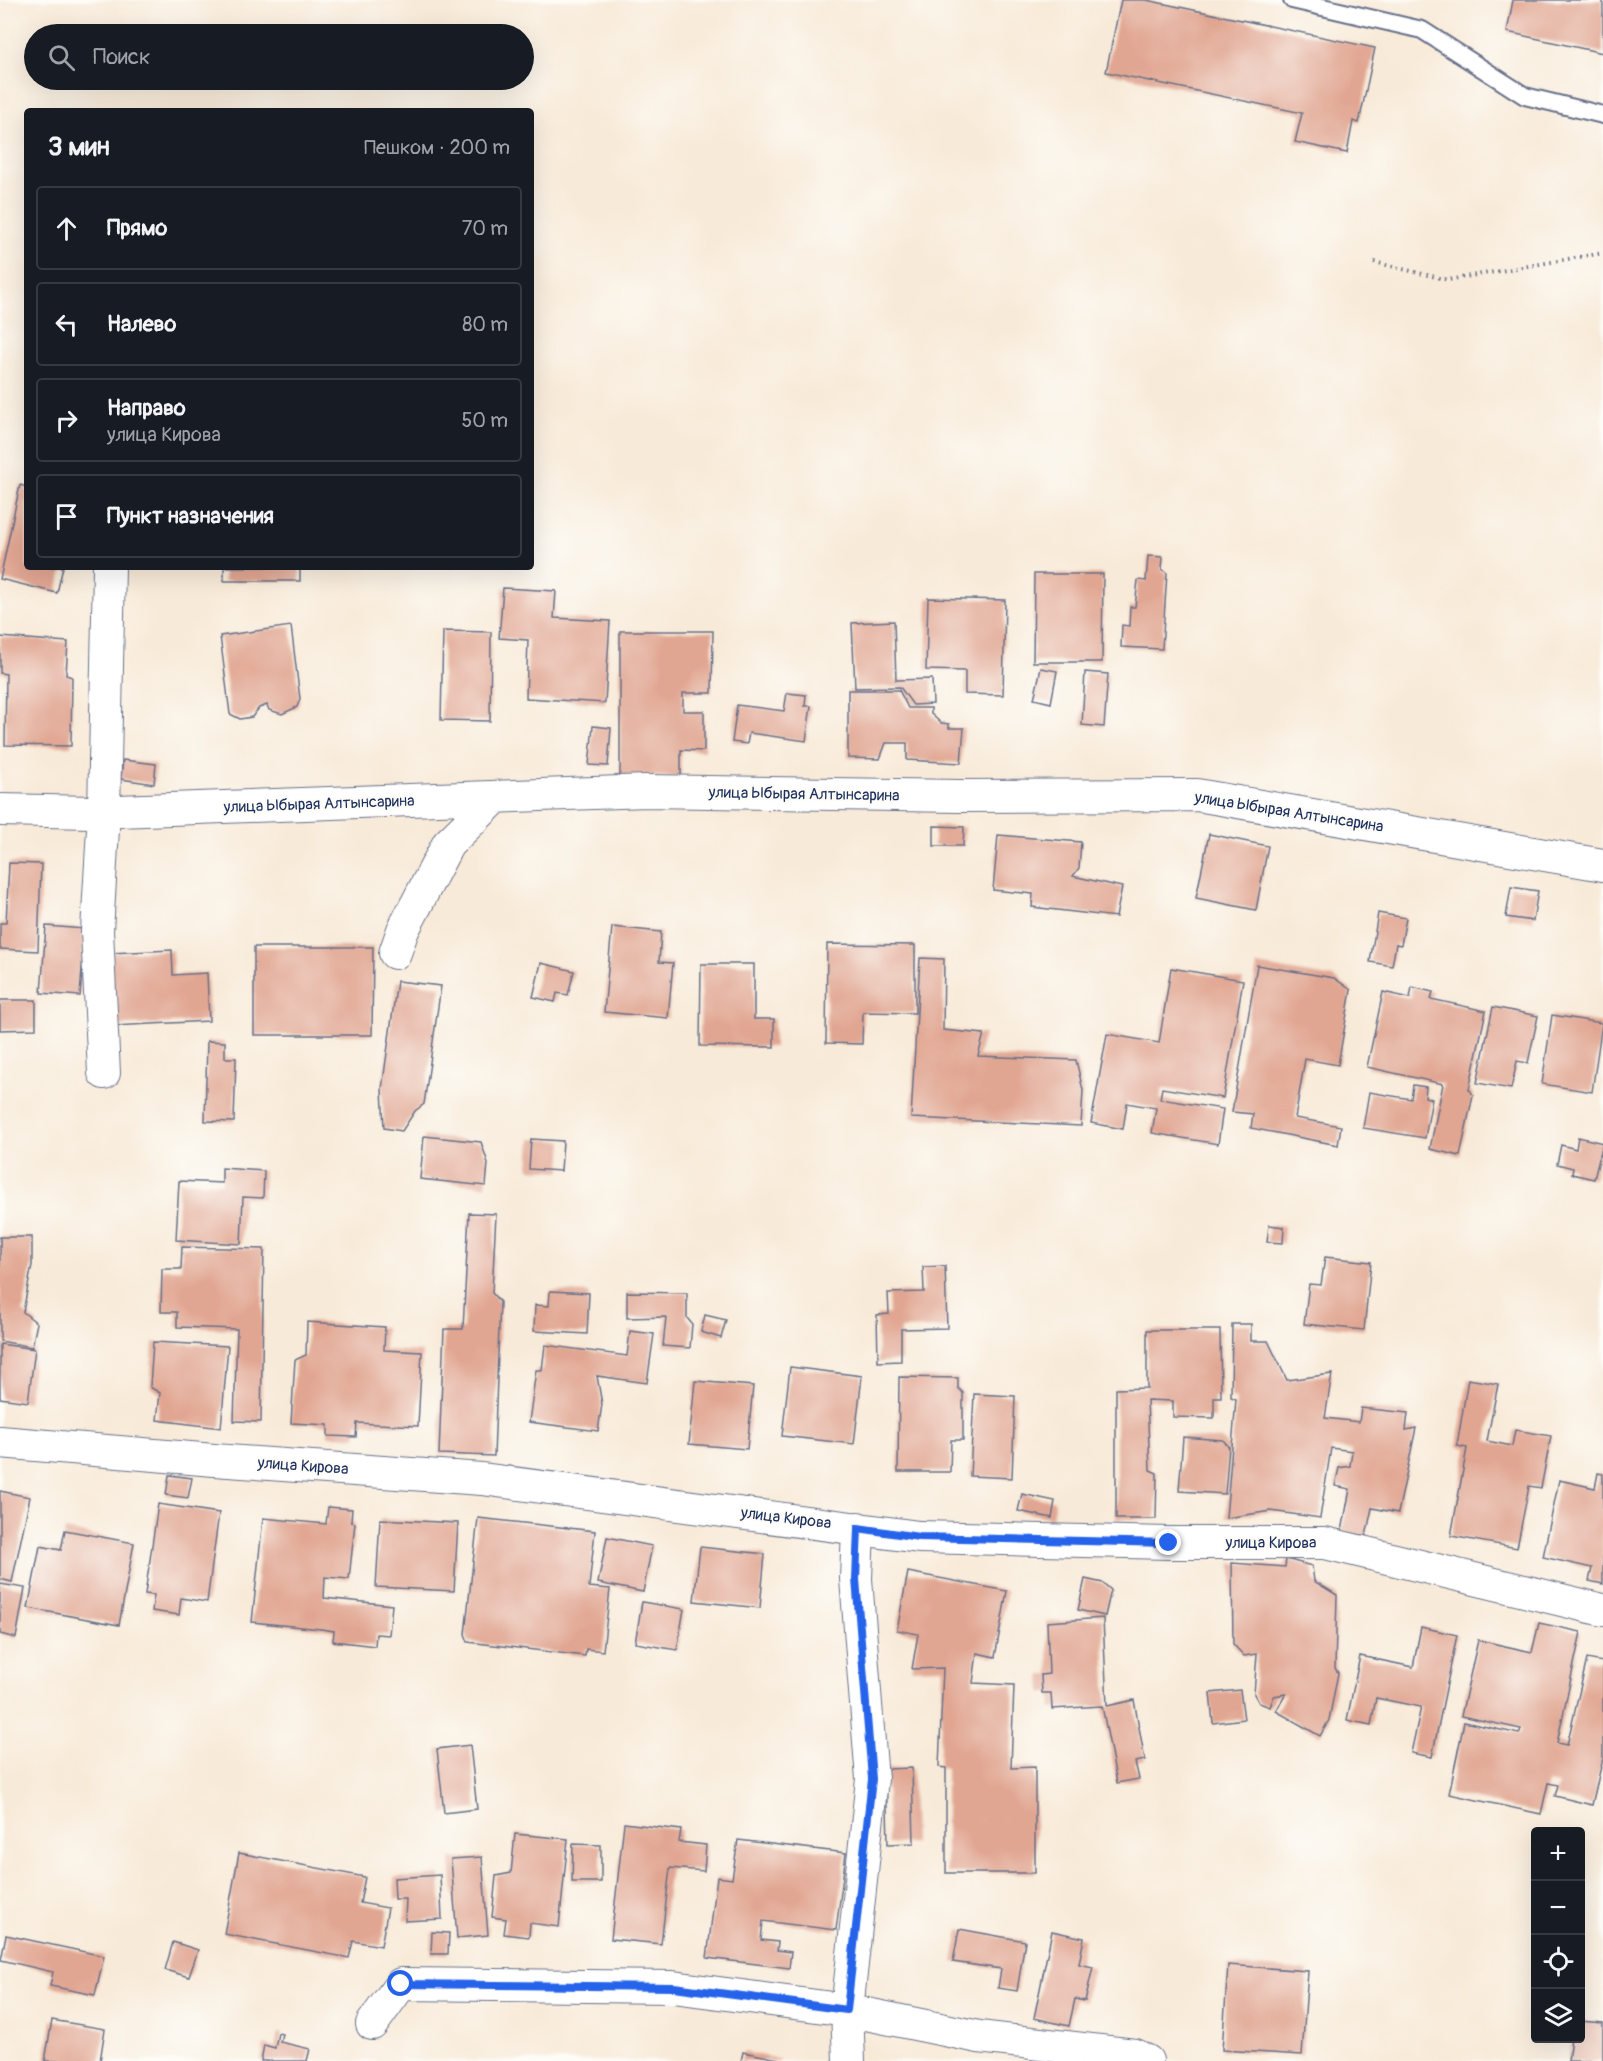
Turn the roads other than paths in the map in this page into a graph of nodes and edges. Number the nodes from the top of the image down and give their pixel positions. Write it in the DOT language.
graph roads {
  1 [pos="1292,0"];
  2 [pos="1603,115"];
  3 [pos="110,570"];
  4 [pos="496,797"];
  5 [pos="0,810"];
  6 [pos="104,812"];
  7 [pos="1603,865"];
  8 [pos="395,953"];
  9 [pos="104,1072"];
  10 [pos="0,1442"];
  11 [pos="858,1528"];
  12 [pos="1603,1610"];
  13 [pos="847,2010"];
  14 [pos="372,2024"];
  15 [pos="849,2061"];
  16 [pos="1148,2061"];
  1 -- 2 [label="lane"];
  3 -- 6 [label="street"];
  4 -- 6 [label="street, улица Ыбырая Алтынсарина"];
  4 -- 7 [label="street, улица Ыбырая Алтынсарина"];
  4 -- 8 [label="street"];
  5 -- 6 [label="street, улица Ыбырая Алтынсарина"];
  6 -- 9 [label="street"];
  10 -- 11 [label="street, улица Кирова"];
  11 -- 12 [label="street, улица Кирова"];
  11 -- 13 [label="street"];
  13 -- 14 [label="street"];
  13 -- 15 [label="street"];
  13 -- 16 [label="street"];
}
